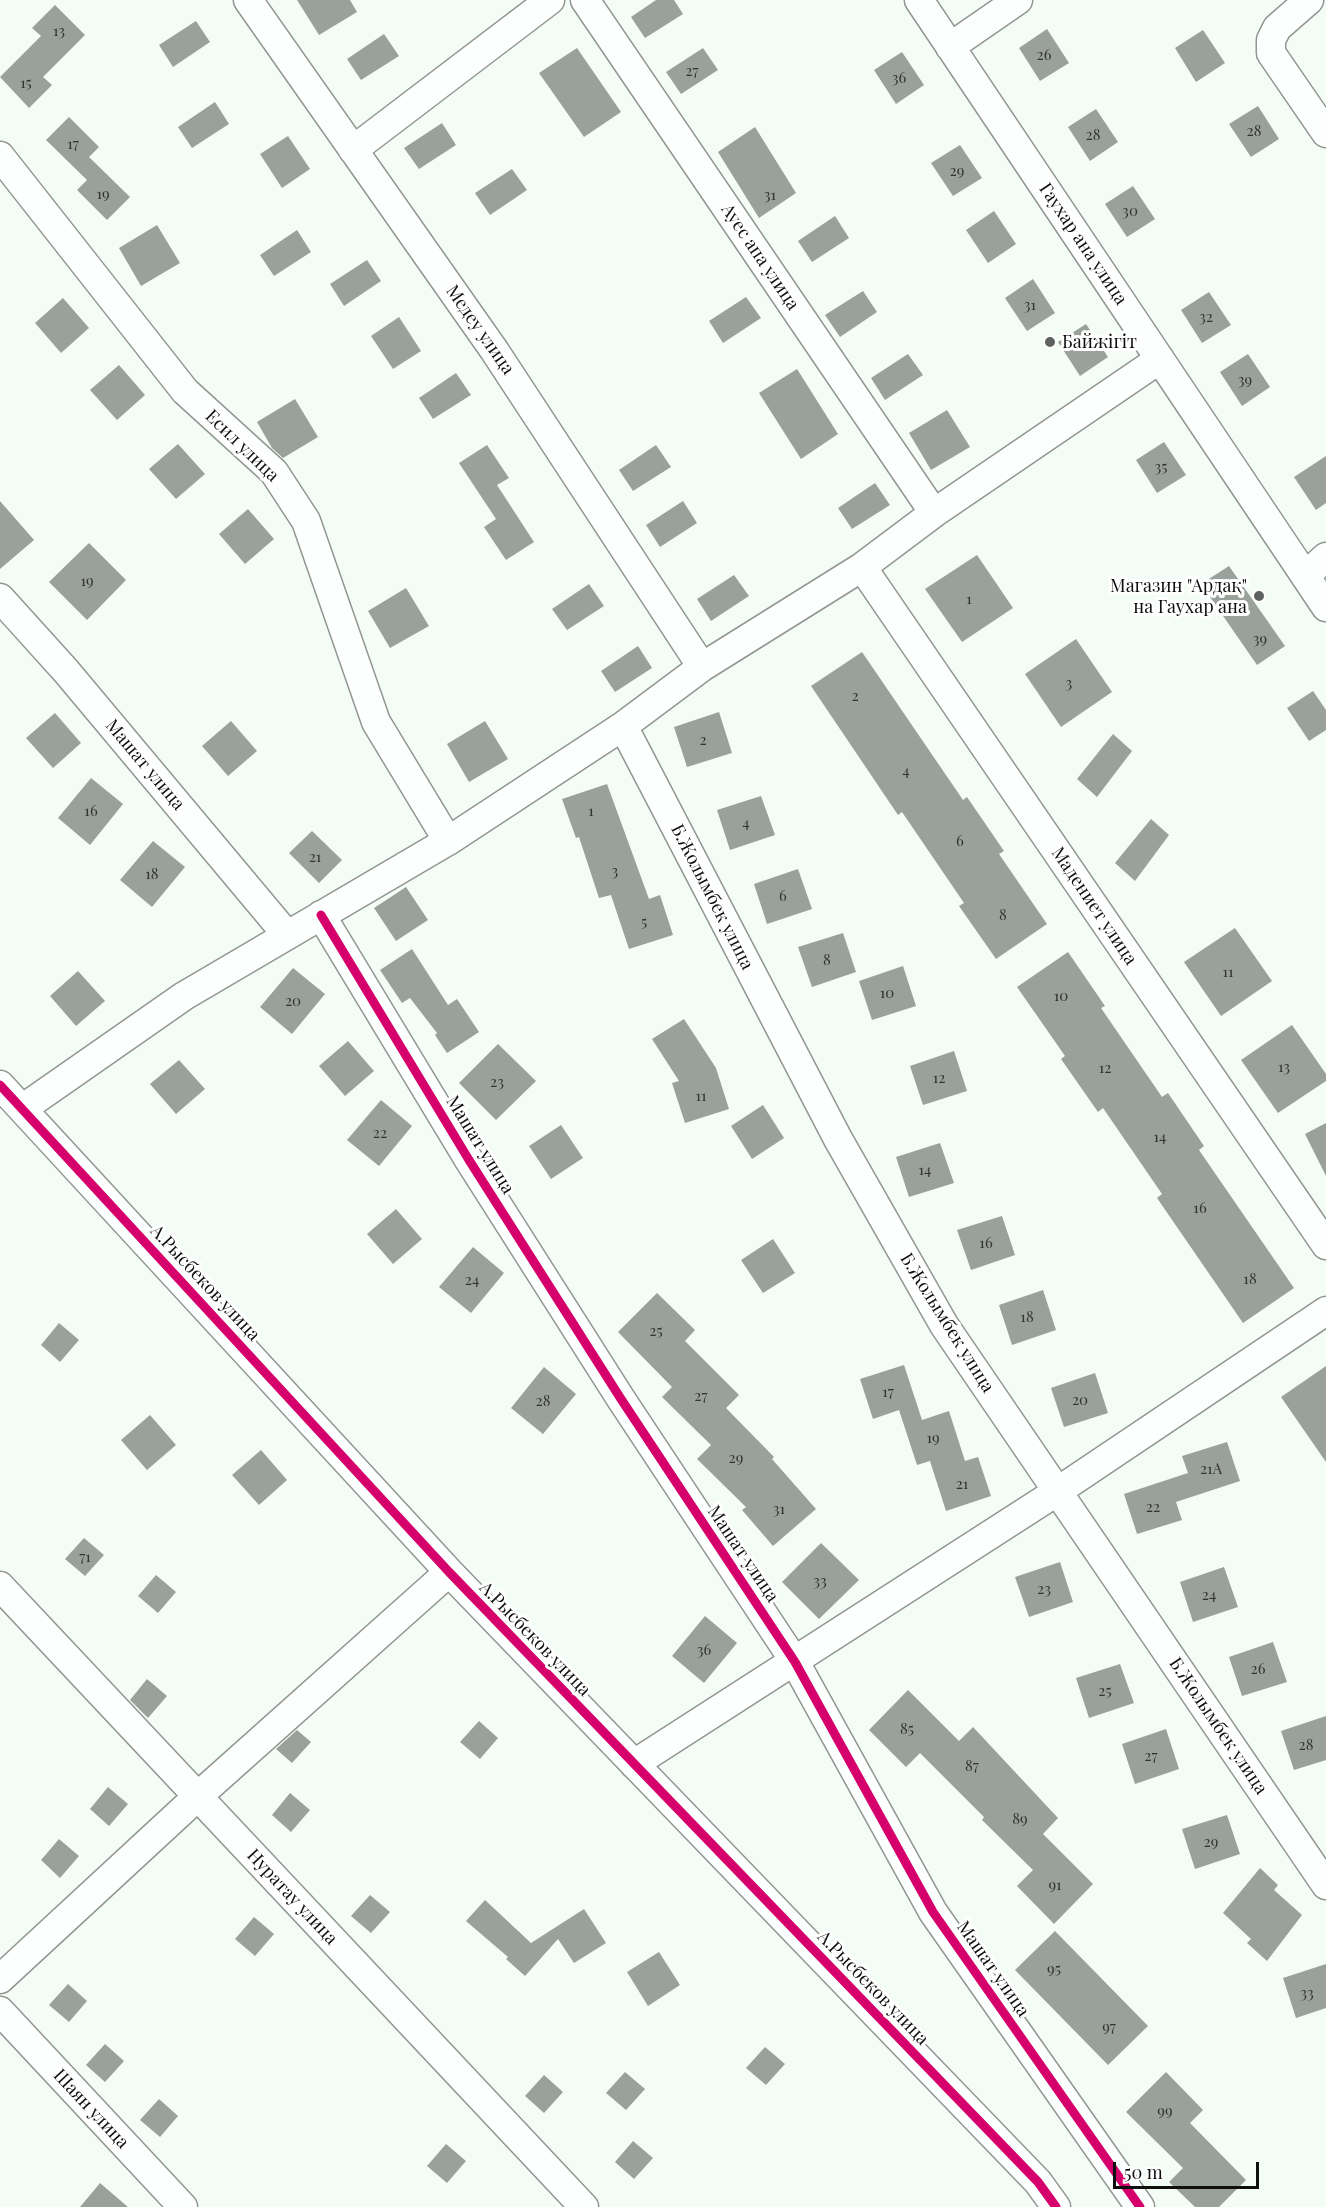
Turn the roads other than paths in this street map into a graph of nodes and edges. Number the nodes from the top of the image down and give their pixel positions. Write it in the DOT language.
graph roads {
  1 [pos="248,0"];
  2 [pos="550,0"];
  3 [pos="585,0"];
  4 [pos="919,0"];
  5 [pos="1018,0"];
  6 [pos="1309,0"];
  7 [pos="950,47"];
  8 [pos="1326,133"];
  9 [pos="353,150"];
  10 [pos="0,156"];
  11 [pos="1160,359"];
  12 [pos="934,513"];
  13 [pos="1326,557"];
  14 [pos="862,567"];
  15 [pos="1305,576"];
  16 [pos="0,598"];
  17 [pos="1326,607"];
  18 [pos="702,667"];
  19 [pos="624,726"];
  20 [pos="448,840"];
  21 [pos="321,915"];
  22 [pos="287,935"];
  23 [pos="0,1085"];
  24 [pos="22,1108"];
  25 [pos="1326,1245"];
  26 [pos="1326,1311"];
  27 [pos="1058,1491"];
  28 [pos="448,1572"];
  29 [pos="0,1586"];
  30 [pos="795,1662"];
  31 [pos="634,1764"];
  32 [pos="197,1797"];
  33 [pos="1326,1886"];
  34 [pos="0,1979"];
  35 [pos="0,2011"];
  36 [pos="183,2207"];
  37 [pos="584,2207"];
  38 [pos="1056,2207"];
  39 [pos="1140,2207"];
  1 -- 9 [label="street, Медеу улица"];
  2 -- 9 [label="street"];
  3 -- 12 [label="street, Ауес апа улица"];
  4 -- 7 [label="street, Гаухар ана улица"];
  5 -- 7 [label="street"];
  6 -- 8 [label="street"];
  7 -- 11 [label="street, Гаухар ана улица"];
  9 -- 18 [label="street, Медеу улица"];
  10 -- 20 [label="street, Есил улица"];
  11 -- 12 [label="street"];
  11 -- 15 [label="street, Гаухар ана улица"];
  12 -- 14 [label="street"];
  13 -- 15 [label="street"];
  14 -- 18 [label="street"];
  14 -- 25 [label="street, Мадениет улица"];
  15 -- 17 [label="street, Гаухар ана улица"];
  16 -- 22 [label="street, Машат улица"];
  18 -- 19 [label="street"];
  19 -- 20 [label="street"];
  19 -- 27 [label="street, Б.Жолымбек улица"];
  20 -- 21 [label="street"];
  21 -- 22 [label="street"];
  21 -- 30 [label="street, Машат улица"];
  22 -- 24 [label="street"];
  23 -- 24 [label="street, А.Рысбеков улица"];
  24 -- 28 [label="street, А.Рысбеков улица"];
  26 -- 27 [label="street"];
  27 -- 30 [label="street"];
  27 -- 33 [label="street, Б.Жолымбек улица"];
  28 -- 31 [label="street, А.Рысбеков улица"];
  28 -- 32 [label="street"];
  29 -- 32 [label="street, Нуратау улица"];
  30 -- 31 [label="street"];
  30 -- 39 [label="street, Машат улица"];
  31 -- 38 [label="street, А.Рысбеков улица"];
  32 -- 34 [label="street"];
  32 -- 37 [label="street, Нуратау улица"];
  35 -- 36 [label="street, Шаян улица"];
}
